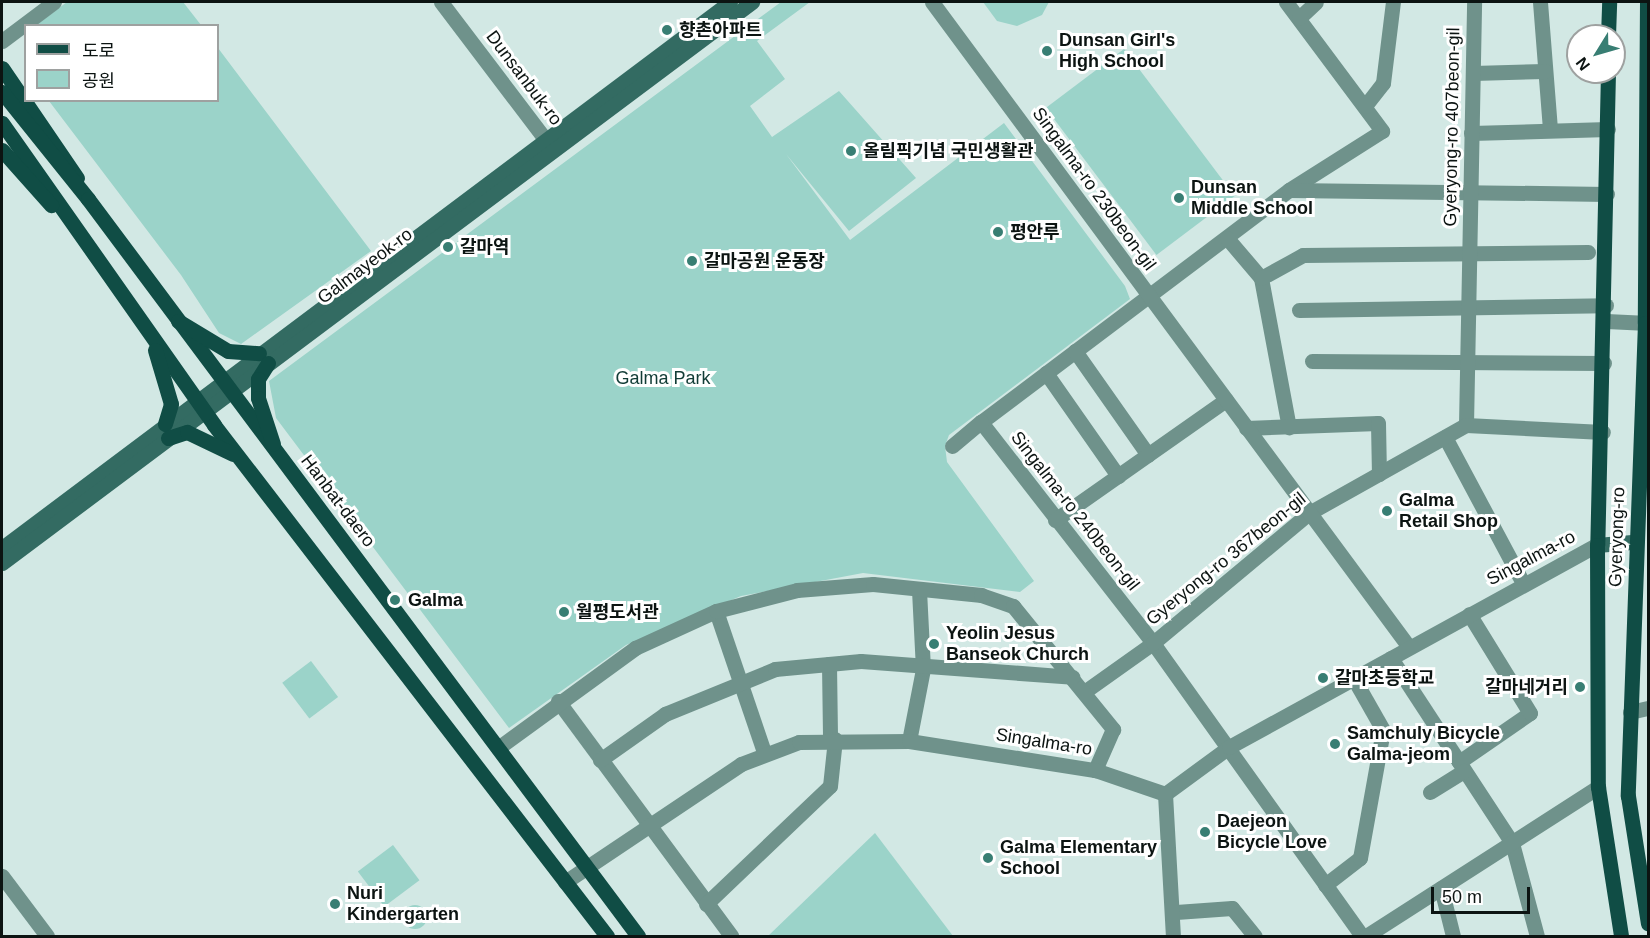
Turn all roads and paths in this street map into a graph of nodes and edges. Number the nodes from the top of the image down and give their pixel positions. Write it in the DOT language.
graph roads {
  1 [pos="54,2"];
  2 [pos="441,2"];
  3 [pos="730,2"];
  4 [pos="752,2"];
  5 [pos="932,2"];
  6 [pos="1286,2"];
  7 [pos="1316,2"];
  8 [pos="1393,2"];
  9 [pos="1474,2"];
  10 [pos="1540,2"];
  11 [pos="1609,2"];
  12 [pos="1647,2"];
  13 [pos="1299,18"];
  14 [pos="24,24"];
  15 [pos="25,24"];
  16 [pos="1608,24"];
  17 [pos="2,41"];
  18 [pos="2,68"];
  19 [pos="1545,70"];
  20 [pos="1473,74"];
  21 [pos="1608,84"];
  22 [pos="2,92"];
  23 [pos="24,102"];
  24 [pos="24,102"];
  25 [pos="1365,106"];
  26 [pos="2,123"];
  27 [pos="1608,129"];
  28 [pos="1550,130"];
  29 [pos="1472,133"];
  30 [pos="549,144"];
  31 [pos="2,150"];
  32 [pos="1648,150"];
  33 [pos="1289,190"];
  34 [pos="1470,194"];
  35 [pos="1607,194"];
  36 [pos="88,199"];
  37 [pos="66,220"];
  38 [pos="1227,238"];
  39 [pos="1588,252"];
  40 [pos="1469,254"];
  41 [pos="1261,278"];
  42 [pos="1148,296"];
  43 [pos="1606,305"];
  44 [pos="1468,307"];
  45 [pos="1299,310"];
  46 [pos="173,318"];
  47 [pos="1606,321"];
  48 [pos="1647,323"];
  49 [pos="153,338"];
  50 [pos="1075,351"];
  51 [pos="264,358"];
  52 [pos="1312,361"];
  53 [pos="1604,363"];
  54 [pos="1467,365"];
  55 [pos="1046,373"];
  56 [pos="224,388"];
  57 [pos="1226,400"];
  58 [pos="200,405"];
  59 [pos="981,422"];
  60 [pos="1466,425"];
  61 [pos="1289,427"];
  62 [pos="1246,428"];
  63 [pos="167,431"];
  64 [pos="1602,432"];
  65 [pos="1445,437"];
  66 [pos="952,446"];
  67 [pos="273,447"];
  68 [pos="1148,455"];
  69 [pos="248,467"];
  70 [pos="1379,474"];
  71 [pos="1118,476"];
  72 [pos="1309,513"];
  73 [pos="1055,520"];
  74 [pos="1642,540"];
  75 [pos="1597,545"];
  76 [pos="2,548"];
  77 [pos="2,562"];
  78 [pos="1522,583"];
  79 [pos="919,589"];
  80 [pos="716,611"];
  81 [pos="1469,614"];
  82 [pos="1153,643"];
  83 [pos="1409,647"];
  84 [pos="1391,658"];
  85 [pos="829,664"];
  86 [pos="923,669"];
  87 [pos="1072,677"];
  88 [pos="741,680"];
  89 [pos="1354,680"];
  90 [pos="1084,692"];
  91 [pos="558,702"];
  92 [pos="1648,708"];
  93 [pos="1630,712"];
  94 [pos="832,739"];
  95 [pos="909,741"];
  96 [pos="1229,747"];
  97 [pos="498,748"];
  98 [pos="764,752"];
  99 [pos="600,760"];
  100 [pos="1461,766"];
  101 [pos="1095,770"];
  102 [pos="1598,787"];
  103 [pos="1430,792"];
  104 [pos="1165,794"];
  105 [pos="649,826"];
  106 [pos="1512,843"];
  107 [pos="588,869"];
  108 [pos="2,876"];
  109 [pos="565,882"];
  110 [pos="1325,885"];
  111 [pos="1441,888"];
  112 [pos="706,904"];
  113 [pos="1176,912"];
  114 [pos="1648,923"];
  115 [pos="47,936"];
  116 [pos="607,936"];
  117 [pos="638,936"];
  118 [pos="731,936"];
  119 [pos="1173,936"];
  120 [pos="1255,936"];
  121 [pos="1364,936"];
  122 [pos="1453,936"];
  123 [pos="1537,936"];
  124 [pos="1621,936"];
  1 -- 15 [label="street"];
  2 -- 30 [label="street, Dunsanbuk-ro"];
  3 -- 30 [label="main road, Galmayeok-ro"];
  4 -- 30 [label="main road, Galmayeok-ro"];
  5 -- 42 [label="street, Singalma-ro 230beon-gil"];
  6 -- 13 [label="street"];
  7 -- 13 [label="street"];
  8 -- 25 [label="street"];
  9 -- 20 [label="street, Gyeryong-ro 407beon-gil"];
  10 -- 19 [label="street"];
  11 -- 16 [label="main road"];
  12 -- 32 [label="main road, Gyeryong-ro"];
  13 -- 25 [label="street"];
  14 -- 17 [label="street"];
  18 -- 24 [label="main road"];
  19 -- 20 [label="street"];
  19 -- 28 [label="street"];
  20 -- 29 [label="street, Gyeryong-ro 407beon-gil"];
  21 -- 27 [label="main road, Gyeryong-ro"];
  22 -- 36 [label="main road, Hanbat-daero"];
  23 -- 36 [label="main road"];
  25 -- 33 [label="street"];
  26 -- 37 [label="main road"];
  27 -- 28 [label="street"];
  27 -- 35 [label="main road, Gyeryong-ro"];
  28 -- 29 [label="street"];
  29 -- 34 [label="street, Gyeryong-ro 407beon-gil"];
  30 -- 51 [label="main road, Galmayeok-ro"];
  31 -- 37 [label="main road"];
  32 -- 48 [label="main road, Gyeryong-ro"];
  33 -- 34 [label="street"];
  33 -- 38 [label="street"];
  34 -- 35 [label="street"];
  34 -- 40 [label="street, Gyeryong-ro 407beon-gil"];
  35 -- 43 [label="main road, Gyeryong-ro"];
  36 -- 46 [label="main road, Hanbat-daero"];
  37 -- 49 [label="main road"];
  38 -- 41 [label="street"];
  38 -- 42 [label="street"];
  39 -- 40 [label="street"];
  40 -- 41 [label="street"];
  40 -- 44 [label="street, Gyeryong-ro 407beon-gil"];
  41 -- 61 [label="street"];
  42 -- 50 [label="street"];
  42 -- 57 [label="street, Singalma-ro 230beon-gil"];
  43 -- 44 [label="street"];
  43 -- 47 [label="main road, Gyeryong-ro"];
  44 -- 45 [label="street"];
  44 -- 54 [label="street, Gyeryong-ro 407beon-gil"];
  46 -- 51 [label="main road"];
  46 -- 56 [label="main road, Hanbat-daero"];
  47 -- 48 [label="street"];
  47 -- 53 [label="main road, Gyeryong-ro"];
  48 -- 74 [label="main road, Gyeryong-ro"];
  49 -- 58 [label="main road"];
  49 -- 63 [label="main road"];
  50 -- 55 [label="street"];
  50 -- 68 [label="street"];
  51 -- 56 [label="main road, Galmayeok-ro"];
  51 -- 67 [label="main road"];
  52 -- 54 [label="street"];
  53 -- 54 [label="street"];
  53 -- 64 [label="main road, Gyeryong-ro"];
  54 -- 60 [label="street, Gyeryong-ro 407beon-gil"];
  55 -- 59 [label="street"];
  55 -- 71 [label="street"];
  56 -- 58 [label="main road, Galmayeok-ro"];
  56 -- 67 [label="main road, Hanbat-daero"];
  57 -- 62 [label="street, Singalma-ro 230beon-gil"];
  57 -- 68 [label="street"];
  58 -- 63 [label="main road, Galmayeok-ro"];
  58 -- 69 [label="main road"];
  59 -- 66 [label="street"];
  59 -- 73 [label="street, Singalma-ro 240beon-gil"];
  60 -- 64 [label="street"];
  60 -- 65 [label="street, Gyeryong-ro 367beon-gil"];
  61 -- 62 [label="street"];
  61 -- 70 [label="street"];
  62 -- 72 [label="street, Singalma-ro 230beon-gil"];
  63 -- 69 [label="main road"];
  63 -- 76 [label="main road, Galmayeok-ro"];
  63 -- 77 [label="main road, Galmayeok-ro"];
  64 -- 75 [label="main road, Gyeryong-ro"];
  65 -- 70 [label="street, Gyeryong-ro 367beon-gil"];
  65 -- 78 [label="street"];
  67 -- 97 [label="main road, Hanbat-daero"];
  68 -- 71 [label="street"];
  69 -- 109 [label="main road"];
  70 -- 72 [label="street, Gyeryong-ro 367beon-gil"];
  71 -- 73 [label="street"];
  72 -- 82 [label="street, Gyeryong-ro 367beon-gil"];
  72 -- 83 [label="street, Singalma-ro 230beon-gil"];
  73 -- 82 [label="street, Singalma-ro 240beon-gil"];
  74 -- 75 [label="main road, Singalma-ro"];
  74 -- 93 [label="main road, Gyeryong-ro"];
  75 -- 78 [label="street, Singalma-ro"];
  75 -- 102 [label="main road, Gyeryong-ro"];
  78 -- 81 [label="street, Singalma-ro"];
  79 -- 80 [label="street"];
  79 -- 86 [label="street"];
  79 -- 87 [label="street"];
  80 -- 88 [label="street"];
  80 -- 91 [label="street"];
  81 -- 83 [label="street, Singalma-ro"];
  81 -- 100 [label="street"];
  82 -- 90 [label="street, Gyeryong-ro 367beon-gil"];
  82 -- 96 [label="street, Singalma-ro 240beon-gil"];
  83 -- 84 [label="street, Singalma-ro"];
  84 -- 89 [label="street, Singalma-ro"];
  84 -- 100 [label="street"];
  85 -- 86 [label="street"];
  85 -- 88 [label="street"];
  85 -- 94 [label="street"];
  86 -- 87 [label="street"];
  86 -- 95 [label="street"];
  87 -- 90 [label="street"];
  88 -- 98 [label="street"];
  88 -- 99 [label="street"];
  89 -- 96 [label="street, Singalma-ro"];
  89 -- 110 [label="street"];
  90 -- 101 [label="street"];
  91 -- 97 [label="street"];
  91 -- 99 [label="street"];
  92 -- 93 [label="street"];
  93 -- 114 [label="main road, Gyeryong-ro"];
  94 -- 95 [label="street, Singalma-ro"];
  94 -- 98 [label="street, Singalma-ro"];
  94 -- 112 [label="street"];
  95 -- 101 [label="street, Singalma-ro"];
  96 -- 104 [label="street, Singalma-ro"];
  96 -- 110 [label="street"];
  97 -- 107 [label="main road, Hanbat-daero"];
  98 -- 105 [label="street, Singalma-ro"];
  99 -- 105 [label="street"];
  100 -- 103 [label="street"];
  100 -- 106 [label="street"];
  101 -- 104 [label="street, Singalma-ro"];
  102 -- 106 [label="street"];
  102 -- 124 [label="main road, Gyeryong-ro"];
  104 -- 113 [label="street"];
  105 -- 107 [label="street, Singalma-ro"];
  105 -- 112 [label="street"];
  106 -- 111 [label="street"];
  106 -- 123 [label="street"];
  107 -- 109 [label="street, Singalma-ro"];
  107 -- 117 [label="main road, Hanbat-daero"];
  108 -- 115 [label="street"];
  109 -- 116 [label="main road"];
  110 -- 121 [label="street"];
  111 -- 121 [label="street"];
  111 -- 122 [label="street"];
  112 -- 118 [label="street"];
  113 -- 119 [label="street"];
  113 -- 120 [label="street"];
}
